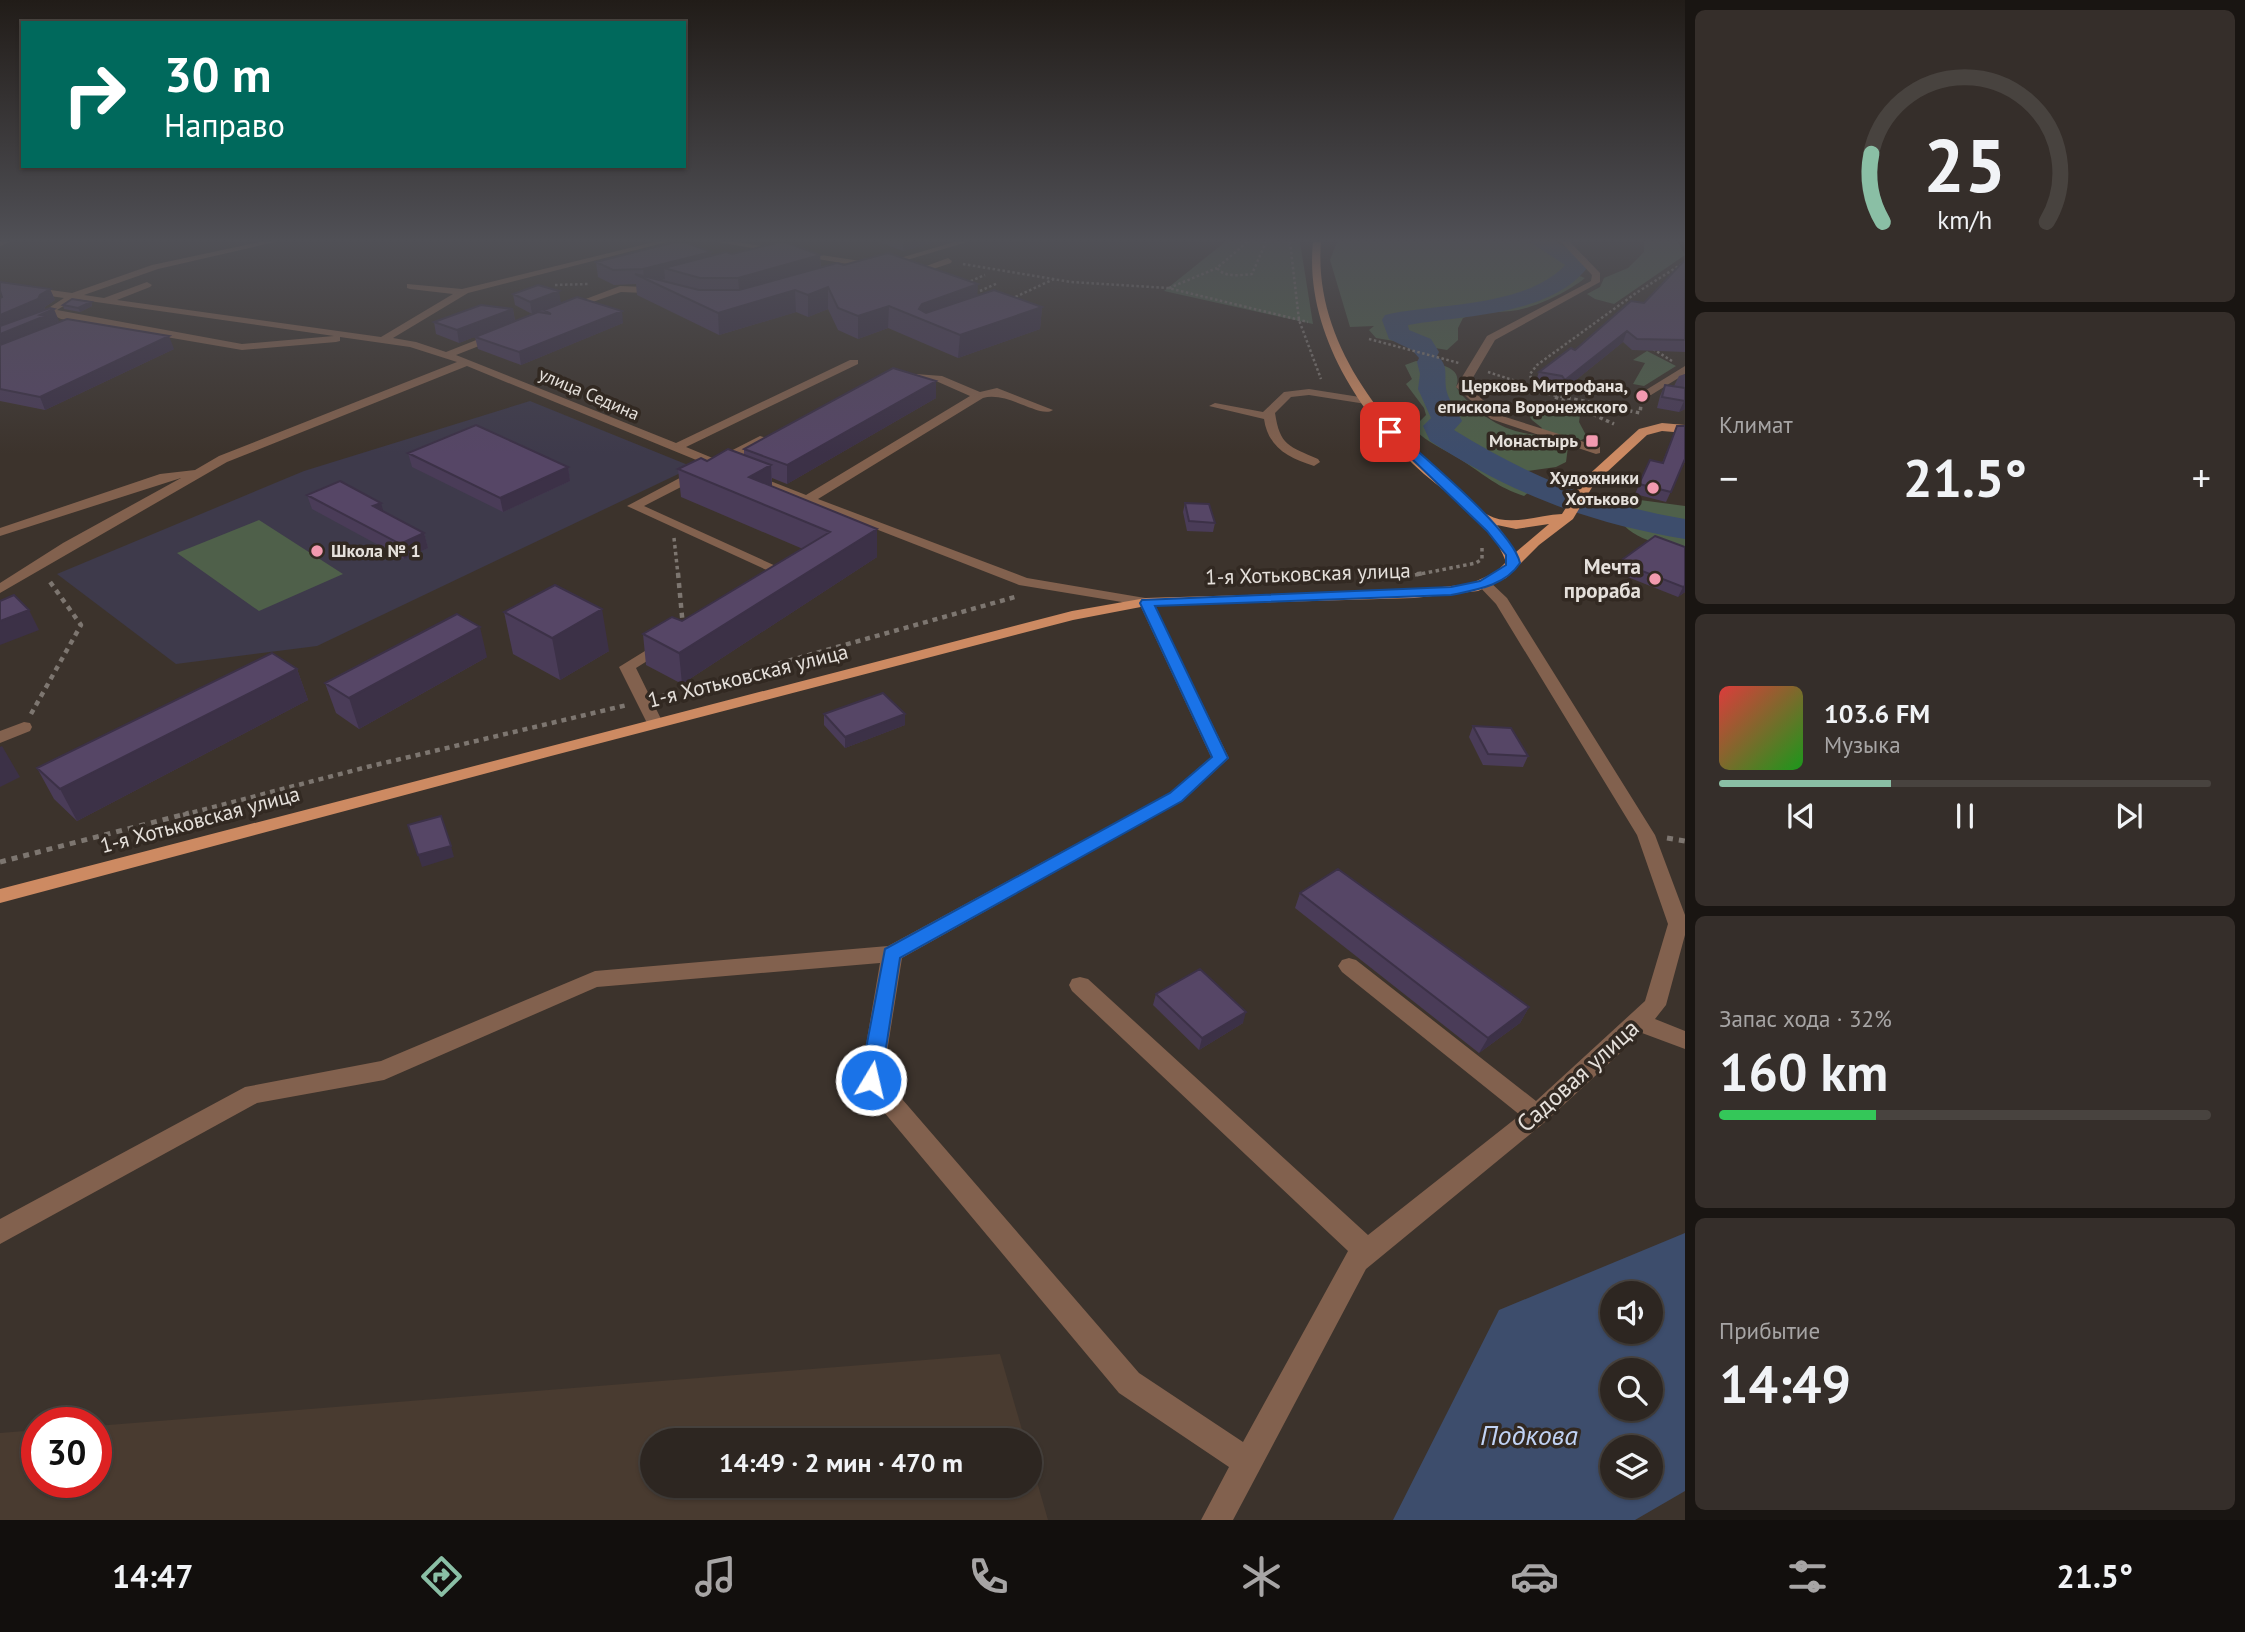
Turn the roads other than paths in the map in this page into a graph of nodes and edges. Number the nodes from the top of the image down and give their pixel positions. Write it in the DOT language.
graph roads {
  1 [pos="55,313"];
  2 [pos="184,313"];
  3 [pos="425,313"];
  4 [pos="1325,313"];
  5 [pos="1538,313"];
  6 [pos="44,318"];
  7 [pos="85,320"];
  8 [pos="61,330"];
  9 [pos="508,331"];
  10 [pos="354,336"];
  11 [pos="383,340"];
  12 [pos="446,355"];
  13 [pos="467,362"];
  14 [pos="854,362"];
  15 [pos="1685,369"];
  16 [pos="889,375"];
  17 [pos="1675,393"];
  18 [pos="979,396"];
  19 [pos="1366,401"];
  20 [pos="1215,406"];
  21 [pos="1047,410"];
  22 [pos="1270,417"];
  23 [pos="1685,429"];
  24 [pos="777,432"];
  25 [pos="675,448"];
  26 [pos="1596,450"];
  27 [pos="1314,462"];
  28 [pos="715,464"];
  29 [pos="204,469"];
  30 [pos="808,499"];
  31 [pos="1568,516"];
  32 [pos="1481,518"];
  33 [pos="0,532"];
  34 [pos="1513,563"];
  35 [pos="1484,584"];
  36 [pos="760,585"];
  37 [pos="0,589"];
  38 [pos="1146,603"];
  39 [pos="684,632"];
  40 [pos="655,723"];
  41 [pos="24,727"];
  42 [pos="0,738"];
  43 [pos="0,896"];
  44 [pos="892,954"];
  45 [pos="1349,966"];
  46 [pos="1080,985"];
  47 [pos="1639,1022"];
  48 [pos="1685,1040"];
  49 [pos="1537,1115"];
  50 [pos="0,1232"];
  51 [pos="1367,1252"];
  52 [pos="1247,1462"];
  53 [pos="1216,1520"];
  1 -- 6 [label="street"];
  1 -- 7 [label="street"];
  2 -- 10 [label="street, улица Седина"];
  3 -- 11 [label="street"];
  4 -- 19 [label="main road"];
  5 -- 26 [label="street"];
  7 -- 8 [label="street"];
  7 -- 10 [label="street"];
  9 -- 12 [label="street"];
  10 -- 11 [label="street, улица Седина"];
  11 -- 12 [label="street, улица Седина"];
  12 -- 13 [label="street, улица Седина"];
  13 -- 25 [label="street, улица Седина"];
  13 -- 29 [label="street"];
  14 -- 25 [label="street"];
  15 -- 17 [label="street"];
  16 -- 18 [label="street"];
  18 -- 21 [label="street"];
  18 -- 30 [label="street"];
  19 -- 22 [label="street"];
  19 -- 32 [label="main road"];
  20 -- 22 [label="street"];
  22 -- 27 [label="street"];
  23 -- 31 [label="main road"];
  24 -- 28 [label="street"];
  25 -- 28 [label="street, улица Седина"];
  28 -- 30 [label="street, улица Седина"];
  28 -- 36 [label="street"];
  29 -- 33 [label="street"];
  29 -- 37 [label="street"];
  30 -- 38 [label="street, улица Седина"];
  31 -- 32 [label="main road"];
  31 -- 34 [label="main road, 1-я Хотьковская улица"];
  32 -- 34 [label="main road"];
  34 -- 35 [label="main road, 1-я Хотьковская улица"];
  35 -- 38 [label="main road, 1-я Хотьковская улица"];
  35 -- 47 [label="street, Садовая улица"];
  38 -- 40 [label="main road, 1-я Хотьковская улица"];
  38 -- 44 [label="street"];
  39 -- 40 [label="street"];
  40 -- 43 [label="main road, 1-я Хотьковская улица"];
  41 -- 42 [label="street"];
  44 -- 50 [label="street"];
  44 -- 52 [label="street"];
  45 -- 49 [label="street"];
  46 -- 51 [label="street"];
  47 -- 48 [label="street"];
  47 -- 49 [label="street, Садовая улица"];
  49 -- 51 [label="street, Садовая улица"];
  51 -- 52 [label="street, Садовая улица"];
  52 -- 53 [label="street, Садовая улица"];
}
